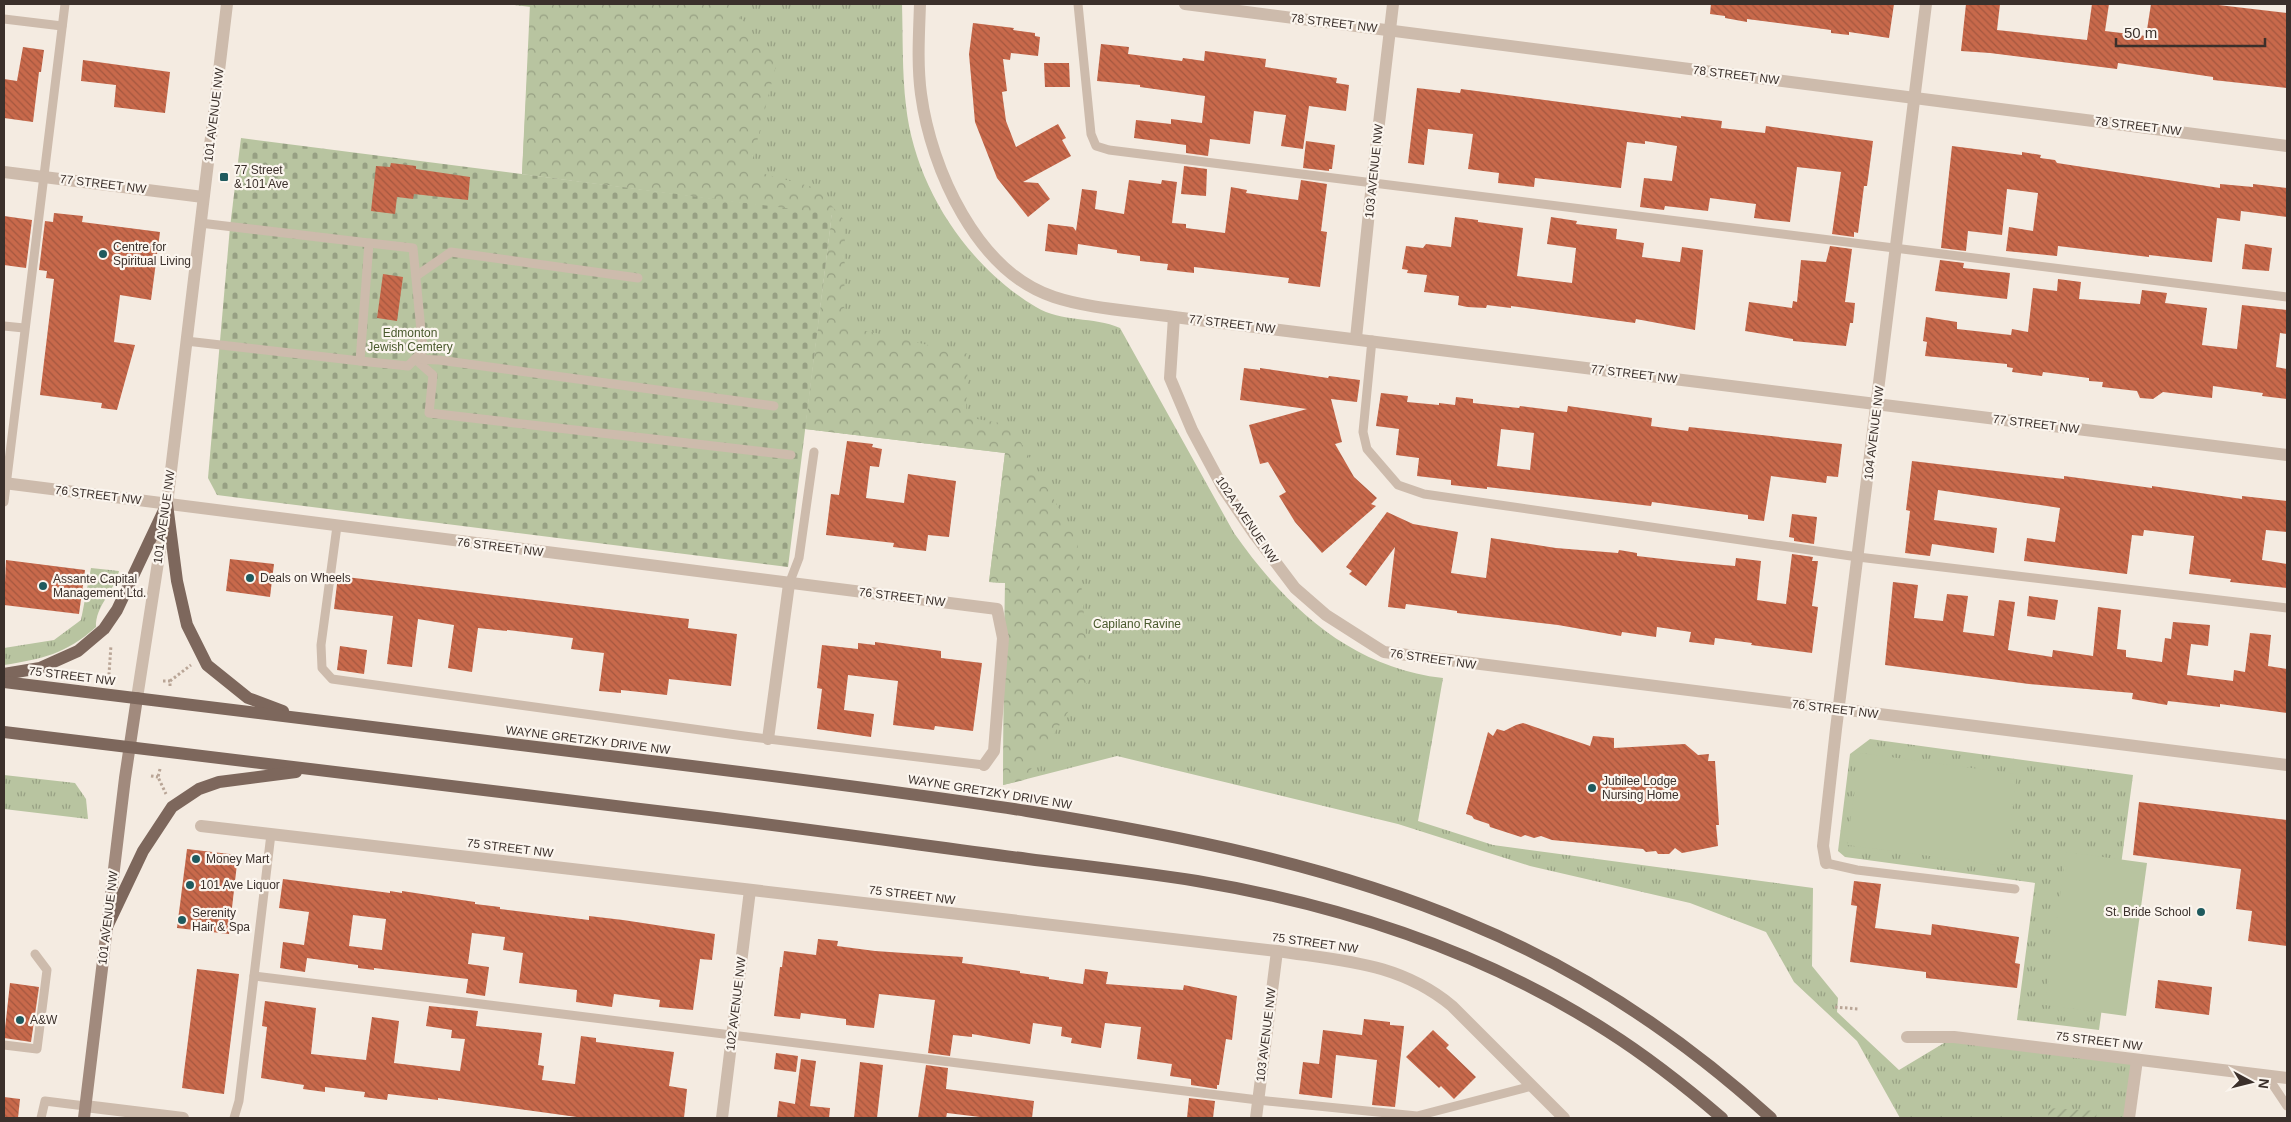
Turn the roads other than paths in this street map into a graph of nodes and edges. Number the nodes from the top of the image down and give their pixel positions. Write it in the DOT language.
graph roads {
  1 [pos="65,4"];
  2 [pos="227,4"];
  3 [pos="920,4"];
  4 [pos="1078,4"];
  5 [pos="1185,4"];
  6 [pos="1393,4"];
  7 [pos="1926,4"];
  8 [pos="4,19"];
  9 [pos="62,26"];
  10 [pos="1390,30"];
  11 [pos="1915,98"];
  12 [pos="2287,146"];
  13 [pos="4,172"];
  14 [pos="45,177"];
  15 [pos="1372,184"];
  16 [pos="203,197"];
  17 [pos="200,223"];
  18 [pos="369,243"];
  19 [pos="1896,249"];
  20 [pos="416,276"];
  21 [pos="638,278"];
  22 [pos="2287,297"];
  23 [pos="1174,317"];
  24 [pos="4,326"];
  25 [pos="24,328"];
  26 [pos="1356,338"];
  27 [pos="1372,340"];
  28 [pos="186,341"];
  29 [pos="414,360"];
  30 [pos="360,361"];
  31 [pos="1878,405"];
  32 [pos="774,406"];
  33 [pos="814,452"];
  34 [pos="791,455"];
  35 [pos="2287,455"];
  36 [pos="5,483"];
  37 [pos="4,502"];
  38 [pos="167,504"];
  39 [pos="336,526"];
  40 [pos="1858,556"];
  41 [pos="789,584"];
  42 [pos="2287,608"];
  43 [pos="1384,652"];
  44 [pos="4,674"];
  45 [pos="4,682"];
  46 [pos="136,698"];
  47 [pos="1838,710"];
  48 [pos="311,720"];
  49 [pos="4,732"];
  50 [pos="768,739"];
  51 [pos="129,747"];
  52 [pos="984,765"];
  53 [pos="2287,766"];
  54 [pos="311,770"];
  55 [pos="201,826"];
  56 [pos="271,834"];
  57 [pos="1826,863"];
  58 [pos="2015,889"];
  59 [pos="750,890"];
  60 [pos="106,928"];
  61 [pos="1277,951"];
  62 [pos="35,954"];
  63 [pos="254,976"];
  64 [pos="733,1034"];
  65 [pos="1907,1037"];
  66 [pos="4,1045"];
  67 [pos="2137,1060"];
  68 [pos="2267,1076"];
  69 [pos="2287,1078"];
  70 [pos="1532,1086"];
  71 [pos="1258,1100"];
  72 [pos="2287,1106"];
  73 [pos="84,1112"];
  74 [pos="41,1118"];
  75 [pos="183,1118"];
  76 [pos="234,1118"];
  77 [pos="722,1118"];
  78 [pos="1256,1118"];
  79 [pos="1564,1118"];
  80 [pos="1722,1118"];
  81 [pos="1770,1118"];
  82 [pos="2128,1118"];
  1 -- 9 [label="lane"];
  2 -- 16 [label="street, 101 AVENUE NW"];
  3 -- 23 [label="street, 77 STREET NW"];
  4 -- 15 [label="lane"];
  5 -- 10 [label="street, 78 STREET NW"];
  6 -- 10 [label="street, 103 AVENUE NW"];
  7 -- 11 [label="street, 104 AVENUE NW"];
  8 -- 9 [label="lane"];
  9 -- 14 [label="lane"];
  10 -- 11 [label="street, 78 STREET NW"];
  10 -- 15 [label="street, 103 AVENUE NW"];
  11 -- 12 [label="street, 78 STREET NW"];
  11 -- 19 [label="street, 104 AVENUE NW"];
  13 -- 14 [label="street, 77 STREET NW"];
  14 -- 16 [label="street, 77 STREET NW"];
  14 -- 25 [label="lane"];
  15 -- 19 [label="lane"];
  15 -- 26 [label="street, 103 AVENUE NW"];
  16 -- 17 [label="street, 101 AVENUE NW"];
  17 -- 18 [label="lane"];
  17 -- 28 [label="street, 101 AVENUE NW"];
  18 -- 20 [label="lane"];
  18 -- 30 [label="lane"];
  19 -- 22 [label="lane"];
  19 -- 31 [label="street, 104 AVENUE NW"];
  20 -- 21 [label="lane"];
  20 -- 29 [label="lane"];
  23 -- 26 [label="street, 77 STREET NW"];
  23 -- 43 [label="street, 102A AVENUE NW"];
  24 -- 25 [label="lane"];
  25 -- 36 [label="lane"];
  26 -- 27 [label="street, 77 STREET NW"];
  27 -- 31 [label="street, 77 STREET NW"];
  27 -- 40 [label="lane"];
  28 -- 30 [label="lane"];
  28 -- 38 [label="street, 101 AVENUE NW"];
  29 -- 30 [label="lane"];
  29 -- 32 [label="lane"];
  29 -- 34 [label="lane"];
  31 -- 35 [label="street, 77 STREET NW"];
  31 -- 40 [label="street, 104 AVENUE NW"];
  33 -- 41 [label="lane"];
  36 -- 37 [label="lane"];
  36 -- 38 [label="street, 76 STREET NW"];
  38 -- 39 [label="street, 76 STREET NW"];
  38 -- 44 [label="main road"];
  38 -- 46 [label="street, 101 AVENUE NW"];
  38 -- 48 [label="main road"];
  39 -- 41 [label="street, 76 STREET NW"];
  39 -- 50 [label="lane"];
  40 -- 42 [label="lane"];
  40 -- 47 [label="street, 104 AVENUE NW"];
  41 -- 50 [label="street"];
  41 -- 52 [label="street, 76 STREET NW"];
  43 -- 47 [label="street, 76 STREET NW"];
  45 -- 46 [label="main road, 75 STREET NW"];
  46 -- 48 [label="main road, WAYNE GRETZKY DRIVE NW"];
  46 -- 51 [label="main road, 101 AVENUE NW"];
  47 -- 53 [label="street, 76 STREET NW"];
  47 -- 57 [label="street, 104 AVENUE NW"];
  48 -- 81 [label="main road, WAYNE GRETZKY DRIVE NW"];
  49 -- 51 [label="main road"];
  50 -- 52 [label="lane"];
  51 -- 54 [label="main road"];
  51 -- 60 [label="main road, 101 AVENUE NW"];
  54 -- 60 [label="main road"];
  54 -- 80 [label="main road"];
  55 -- 56 [label="street, 75 STREET NW"];
  56 -- 59 [label="street, 75 STREET NW"];
  56 -- 63 [label="lane"];
  57 -- 58 [label="lane"];
  59 -- 61 [label="street, 75 STREET NW"];
  59 -- 64 [label="street, 102 AVENUE NW"];
  60 -- 73 [label="main road, 101 AVENUE NW"];
  61 -- 70 [label="street, 75 STREET NW"];
  61 -- 71 [label="street, 103 AVENUE NW"];
  62 -- 66 [label="lane"];
  63 -- 64 [label="lane"];
  63 -- 76 [label="lane"];
  64 -- 71 [label="lane"];
  64 -- 77 [label="street, 102 AVENUE NW"];
  65 -- 67 [label="street, 75 STREET NW"];
  67 -- 68 [label="street, 75 STREET NW"];
  67 -- 82 [label="street"];
  68 -- 69 [label="street, 75 STREET NW"];
  68 -- 72 [label="lane"];
  70 -- 71 [label="lane"];
  70 -- 79 [label="street, 75 STREET NW"];
  71 -- 78 [label="street, 103 AVENUE NW"];
  73 -- 74 [label="lane"];
  73 -- 75 [label="street"];
}
